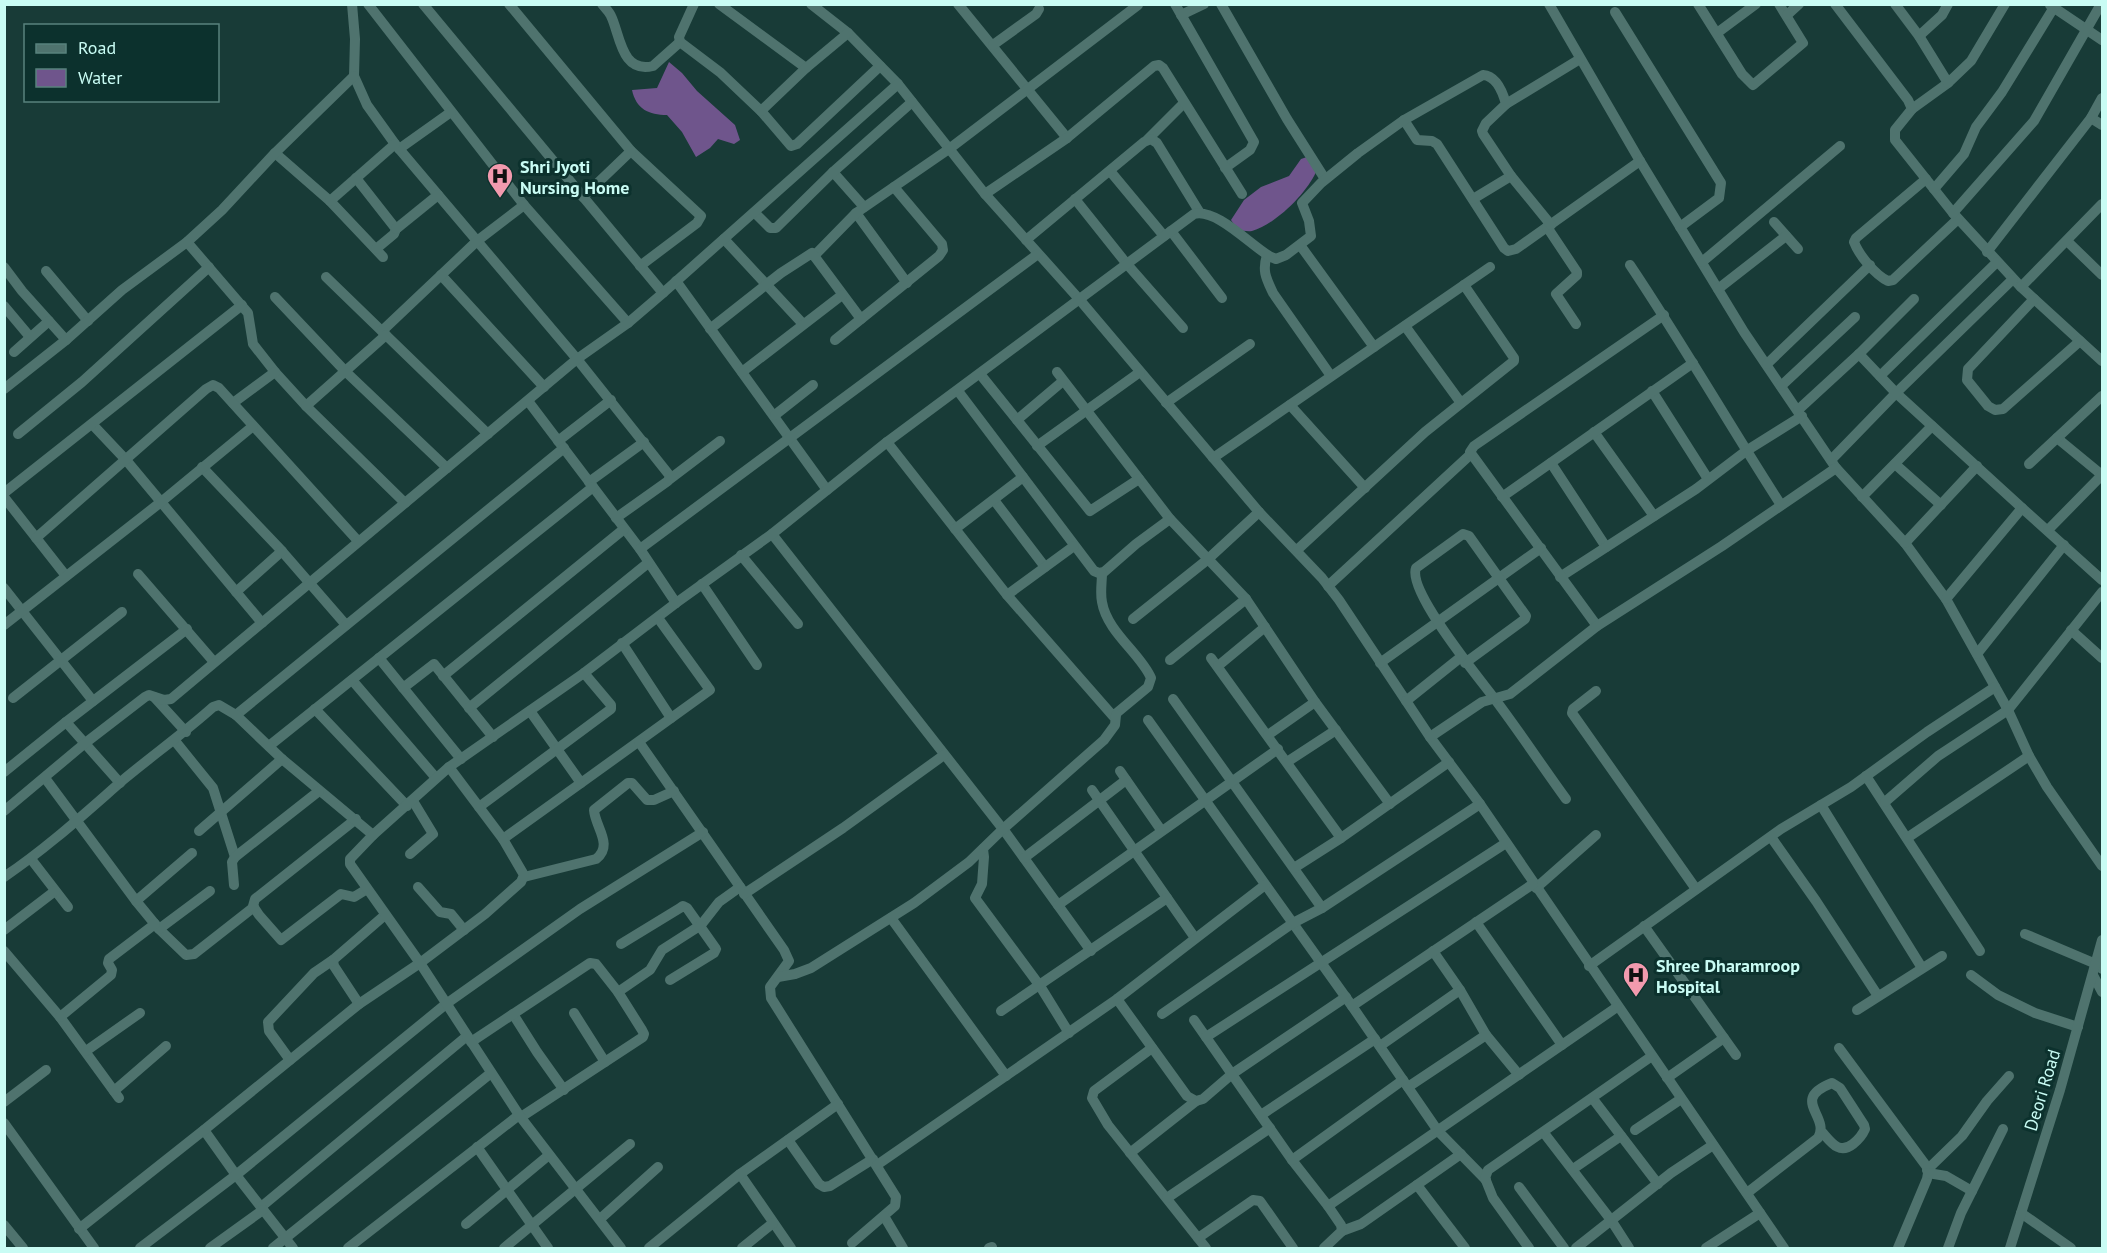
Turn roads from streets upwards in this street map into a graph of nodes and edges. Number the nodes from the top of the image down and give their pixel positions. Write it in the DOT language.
graph roads {
  1 [pos="352,4"];
  2 [pos="368,4"];
  3 [pos="423,4"];
  4 [pos="509,4"];
  5 [pos="602,4"];
  6 [pos="694,4"];
  7 [pos="719,4"];
  8 [pos="958,4"];
  9 [pos="1175,4"];
  10 [pos="1204,4"];
  11 [pos="1221,4"];
  12 [pos="1549,4"];
  13 [pos="1698,4"];
  14 [pos="1756,4"];
  15 [pos="1779,4"];
  16 [pos="1800,4"];
  17 [pos="1834,4"];
  18 [pos="1895,4"];
  19 [pos="1948,4"];
  20 [pos="2005,4"];
  21 [pos="2101,4"];
  22 [pos="1138,5"];
  23 [pos="2053,6"];
  24 [pos="819,7"];
  25 [pos="1039,9"];
  26 [pos="1615,12"];
  27 [pos="1181,15"];
  28 [pos="1787,15"];
  29 [pos="2086,29"];
  30 [pos="848,33"];
  31 [pos="1717,33"];
  32 [pos="1919,36"];
  33 [pos="2103,40"];
  34 [pos="680,42"];
  35 [pos="993,45"];
  36 [pos="1580,59"];
  37 [pos="880,66"];
  38 [pos="806,68"];
  39 [pos="354,76"];
  40 [pos="1948,83"];
  41 [pos="898,84"];
  42 [pos="1028,89"];
  43 [pos="2103,98"];
  44 [pos="912,102"];
  45 [pos="1184,103"];
  46 [pos="1506,104"];
  47 [pos="1912,109"];
  48 [pos="761,111"];
  49 [pos="452,112"];
  50 [pos="2091,118"];
  51 [pos="1404,120"];
  52 [pos="2103,125"];
  53 [pos="1067,138"];
  54 [pos="1148,140"];
  55 [pos="1840,146"];
  56 [pos="397,147"];
  57 [pos="949,149"];
  58 [pos="631,151"];
  59 [pos="275,153"];
  60 [pos="1640,161"];
  61 [pos="1225,168"];
  62 [pos="1110,171"];
  63 [pos="833,172"];
  64 [pos="1511,176"];
  65 [pos="356,178"];
  66 [pos="1325,179"];
  67 [pos="1926,179"];
  68 [pos="894,187"];
  69 [pos="1934,189"];
  70 [pos="985,194"];
  71 [pos="1242,194"];
  72 [pos="438,195"];
  73 [pos="583,197"];
  74 [pos="1473,199"];
  75 [pos="1075,200"];
  76 [pos="330,201"];
  77 [pos="2103,204"];
  78 [pos="524,205"];
  79 [pos="860,210"];
  80 [pos="754,213"];
  81 [pos="1200,213"];
  82 [pos="1955,216"];
  83 [pos="1774,222"];
  84 [pos="1549,226"];
  85 [pos="1680,227"];
  86 [pos="396,229"];
  87 [pos="1168,233"];
  88 [pos="1786,236"];
  89 [pos="724,239"];
  90 [pos="1026,240"];
  91 [pos="477,241"];
  92 [pos="2067,241"];
  93 [pos="187,242"];
  94 [pos="1300,245"];
  95 [pos="1798,249"];
  96 [pos="1987,252"];
  97 [pos="1038,254"];
  98 [pos="1267,255"];
  99 [pos="814,256"];
  100 [pos="1702,262"];
  101 [pos="1997,262"];
  102 [pos="1126,263"];
  103 [pos="1630,265"];
  104 [pos="640,266"];
  105 [pos="1870,266"];
  106 [pos="4,267"];
  107 [pos="209,267"];
  108 [pos="1490,267"];
  109 [pos="46,271"];
  110 [pos="441,275"];
  111 [pos="2103,275"];
  112 [pos="326,277"];
  113 [pos="676,281"];
  114 [pos="907,283"];
  115 [pos="2017,283"];
  116 [pos="1464,285"];
  117 [pos="766,286"];
  118 [pos="1718,289"];
  119 [pos="663,293"];
  120 [pos="842,295"];
  121 [pos="275,297"];
  122 [pos="1222,298"];
  123 [pos="1079,299"];
  124 [pos="1914,299"];
  125 [pos="2034,299"];
  126 [pos="242,305"];
  127 [pos="4,306"];
  128 [pos="1664,315"];
  129 [pos="1856,318"];
  130 [pos="861,319"];
  131 [pos="49,321"];
  132 [pos="88,321"];
  133 [pos="628,323"];
  134 [pos="803,324"];
  135 [pos="1576,324"];
  136 [pos="1405,326"];
  137 [pos="1183,328"];
  138 [pos="710,329"];
  139 [pos="384,333"];
  140 [pos="30,337"];
  141 [pos="66,340"];
  142 [pos="835,340"];
  143 [pos="2080,341"];
  144 [pos="1250,344"];
  145 [pos="1374,346"];
  146 [pos="14,352"];
  147 [pos="1859,354"];
  148 [pos="577,359"];
  149 [pos="2103,361"];
  150 [pos="1693,363"];
  151 [pos="1767,364"];
  152 [pos="345,371"];
  153 [pos="275,372"];
  154 [pos="742,372"];
  155 [pos="1140,372"];
  156 [pos="980,374"];
  157 [pos="1331,376"];
  158 [pos="1880,376"];
  159 [pos="813,385"];
  160 [pos="1781,386"];
  161 [pos="544,387"];
  162 [pos="4,389"];
  163 [pos="958,391"];
  164 [pos="1652,391"];
  165 [pos="1896,393"];
  166 [pos="2103,396"];
  167 [pos="528,400"];
  168 [pos="611,400"];
  169 [pos="233,403"];
  170 [pos="1166,403"];
  171 [pos="1461,403"];
  172 [pos="1290,405"];
  173 [pos="306,406"];
  174 [pos="1085,411"];
  175 [pos="1800,413"];
  176 [pos="775,416"];
  177 [pos="1017,420"];
  178 [pos="92,424"];
  179 [pos="253,426"];
  180 [pos="1932,426"];
  181 [pos="1594,432"];
  182 [pos="18,434"];
  183 [pos="488,434"];
  184 [pos="789,437"];
  185 [pos="2057,438"];
  186 [pos="720,441"];
  187 [pos="644,442"];
  188 [pos="887,442"];
  189 [pos="561,444"];
  190 [pos="1037,446"];
  191 [pos="1746,451"];
  192 [pos="1471,454"];
  193 [pos="1213,458"];
  194 [pos="126,460"];
  195 [pos="1551,463"];
  196 [pos="1834,464"];
  197 [pos="1894,464"];
  198 [pos="2029,464"];
  199 [pos="1977,466"];
  200 [pos="202,467"];
  201 [pos="447,468"];
  202 [pos="2103,475"];
  203 [pos="1023,477"];
  204 [pos="669,479"];
  205 [pos="1139,479"];
  206 [pos="1708,479"];
  207 [pos="591,484"];
  208 [pos="1365,488"];
  209 [pos="827,490"];
  210 [pos="4,495"];
  211 [pos="1502,497"];
  212 [pos="1862,497"];
  213 [pos="994,500"];
  214 [pos="161,502"];
  215 [pos="405,503"];
  216 [pos="1782,505"];
  217 [pos="1941,505"];
  218 [pos="2022,508"];
  219 [pos="1259,512"];
  220 [pos="1653,516"];
  221 [pos="616,518"];
  222 [pos="1170,519"];
  223 [pos="624,529"];
  224 [pos="956,530"];
  225 [pos="2048,530"];
  226 [pos="772,534"];
  227 [pos="36,538"];
  228 [pos="358,540"];
  229 [pos="1905,543"];
  230 [pos="2064,545"];
  231 [pos="1074,546"];
  232 [pos="1606,547"];
  233 [pos="1541,548"];
  234 [pos="640,549"];
  235 [pos="1297,550"];
  236 [pos="282,552"];
  237 [pos="741,555"];
  238 [pos="1207,560"];
  239 [pos="648,562"];
  240 [pos="1045,567"];
  241 [pos="1102,573"];
  242 [pos="138,574"];
  243 [pos="66,576"];
  244 [pos="1499,577"];
  245 [pos="1560,577"];
  246 [pos="2103,580"];
  247 [pos="309,583"];
  248 [pos="702,584"];
  249 [pos="1328,586"];
  250 [pos="4,588"];
  251 [pos="236,592"];
  252 [pos="2103,592"];
  253 [pos="1007,595"];
  254 [pos="1246,599"];
  255 [pos="1946,599"];
  256 [pos="676,603"];
  257 [pos="21,612"];
  258 [pos="122,612"];
  259 [pos="658,618"];
  260 [pos="1133,619"];
  261 [pos="1437,621"];
  262 [pos="262,623"];
  263 [pos="798,624"];
  264 [pos="4,625"];
  265 [pos="346,625"];
  266 [pos="1597,626"];
  267 [pos="1265,627"];
  268 [pos="187,629"];
  269 [pos="2072,630"];
  270 [pos="622,643"];
  271 [pos="1977,654"];
  272 [pos="378,658"];
  273 [pos="2103,658"];
  274 [pos="61,659"];
  275 [pos="1170,660"];
  276 [pos="1463,660"];
  277 [pos="214,662"];
  278 [pos="1380,663"];
  279 [pos="757,665"];
  280 [pos="584,673"];
  281 [pos="443,676"];
  282 [pos="352,680"];
  283 [pos="1995,687"];
  284 [pos="403,688"];
  285 [pos="1596,691"];
  286 [pos="154,697"];
  287 [pos="13,698"];
  288 [pos="1173,699"];
  289 [pos="1495,699"];
  290 [pos="93,701"];
  291 [pos="1406,701"];
  292 [pos="1316,702"];
  293 [pos="469,708"];
  294 [pos="315,709"];
  295 [pos="2008,710"];
  296 [pos="530,711"];
  297 [pos="236,715"];
  298 [pos="1116,715"];
  299 [pos="671,718"];
  300 [pos="1148,720"];
  301 [pos="66,722"];
  302 [pos="1336,730"];
  303 [pos="186,732"];
  304 [pos="1268,735"];
  305 [pos="493,737"];
  306 [pos="1430,737"];
  307 [pos="175,741"];
  308 [pos="639,742"];
  309 [pos="84,744"];
  310 [pos="269,746"];
  311 [pos="557,749"];
  312 [pos="1278,749"];
  313 [pos="944,755"];
  314 [pos="2029,756"];
  315 [pos="282,759"];
  316 [pos="461,759"];
  317 [pos="1287,762"];
  318 [pos="1449,762"];
  319 [pos="449,767"];
  320 [pos="4,772"];
  321 [pos="1866,776"];
  322 [pos="45,778"];
  323 [pos="436,778"];
  324 [pos="1232,782"];
  325 [pos="120,783"];
  326 [pos="581,783"];
  327 [pos="1092,790"];
  328 [pos="319,791"];
  329 [pos="674,791"];
  330 [pos="1566,799"];
  331 [pos="1099,801"];
  332 [pos="1204,801"];
  333 [pos="1885,802"];
  334 [pos="410,804"];
  335 [pos="1390,804"];
  336 [pos="1480,804"];
  337 [pos="1821,805"];
  338 [pos="478,807"];
  339 [pos="4,811"];
  340 [pos="220,812"];
  341 [pos="356,819"];
  342 [pos="78,822"];
  343 [pos="1003,829"];
  344 [pos="1161,830"];
  345 [pos="199,831"];
  346 [pos="703,832"];
  347 [pos="373,835"];
  348 [pos="1596,835"];
  349 [pos="1771,837"];
  350 [pos="1341,838"];
  351 [pos="1907,838"];
  352 [pos="503,839"];
  353 [pos="1506,843"];
  354 [pos="983,849"];
  355 [pos="1134,850"];
  356 [pos="192,853"];
  357 [pos="410,854"];
  358 [pos="236,856"];
  359 [pos="1024,858"];
  360 [pos="31,860"];
  361 [pos="2103,866"];
  362 [pos="1294,868"];
  363 [pos="524,877"];
  364 [pos="4,878"];
  365 [pos="234,885"];
  366 [pos="1265,885"];
  367 [pos="1535,886"];
  368 [pos="418,887"];
  369 [pos="367,889"];
  370 [pos="1696,889"];
  371 [pos="742,890"];
  372 [pos="56,891"];
  373 [pos="210,891"];
  374 [pos="1167,898"];
  375 [pos="136,901"];
  376 [pos="1058,905"];
  377 [pos="68,907"];
  378 [pos="254,907"];
  379 [pos="1322,908"];
  380 [pos="385,915"];
  381 [pos="891,918"];
  382 [pos="1476,922"];
  383 [pos="1293,923"];
  384 [pos="701,925"];
  385 [pos="1644,926"];
  386 [pos="157,927"];
  387 [pos="4,930"];
  388 [pos="464,930"];
  389 [pos="2025,934"];
  390 [pos="1195,938"];
  391 [pos="2103,940"];
  392 [pos="621,944"];
  393 [pos="4,951"];
  394 [pos="1091,951"];
  395 [pos="1433,951"];
  396 [pos="1980,951"];
  397 [pos="1941,956"];
  398 [pos="333,960"];
  399 [pos="420,963"];
  400 [pos="1322,963"];
  401 [pos="1589,966"];
  402 [pos="1922,968"];
  403 [pos="2097,970"];
  404 [pos="1971,975"];
  405 [pos="778,977"];
  406 [pos="670,980"];
  407 [pos="1040,987"];
  408 [pos="1460,990"];
  409 [pos="618,992"];
  410 [pos="2103,992"];
  411 [pos="1878,996"];
  412 [pos="1117,999"];
  413 [pos="1349,1001"];
  414 [pos="359,1004"];
  415 [pos="446,1004"];
  416 [pos="1617,1007"];
  417 [pos="1857,1010"];
  418 [pos="1001,1011"];
  419 [pos="140,1013"];
  420 [pos="574,1013"];
  421 [pos="513,1014"];
  422 [pos="1162,1014"];
  423 [pos="60,1017"];
  424 [pos="1194,1020"];
  425 [pos="2078,1027"];
  426 [pos="1069,1033"];
  427 [pos="1486,1035"];
  428 [pos="1206,1037"];
  429 [pos="1724,1038"];
  430 [pos="469,1039"];
  431 [pos="1378,1042"];
  432 [pos="1562,1045"];
  433 [pos="166,1046"];
  434 [pos="1152,1048"];
  435 [pos="1839,1048"];
  436 [pos="86,1052"];
  437 [pos="1737,1055"];
  438 [pos="1652,1056"];
  439 [pos="290,1060"];
  440 [pos="605,1062"];
  441 [pos="46,1070"];
  442 [pos="492,1073"];
  443 [pos="1232,1074"];
  444 [pos="1519,1075"];
  445 [pos="1006,1076"];
  446 [pos="2009,1076"];
  447 [pos="1667,1078"];
  448 [pos="1406,1083"];
  449 [pos="564,1090"];
  450 [pos="1681,1098"];
  451 [pos="1593,1099"];
  452 [pos="1196,1101"];
  453 [pos="4,1102"];
  454 [pos="838,1104"];
  455 [pos="1261,1115"];
  456 [pos="520,1116"];
  457 [pos="4,1123"];
  458 [pos="1270,1128"];
  459 [pos="2003,1129"];
  460 [pos="204,1130"];
  461 [pos="1635,1130"];
  462 [pos="1438,1131"];
  463 [pos="1822,1132"];
  464 [pos="1544,1133"];
  465 [pos="1621,1136"];
  466 [pos="788,1140"];
  467 [pos="630,1144"];
  468 [pos="1713,1145"];
  469 [pos="477,1147"];
  470 [pos="1131,1153"];
  471 [pos="1461,1154"];
  472 [pos="549,1155"];
  473 [pos="1292,1160"];
  474 [pos="875,1162"];
  475 [pos="658,1167"];
  476 [pos="1574,1169"];
  477 [pos="1928,1172"];
  478 [pos="740,1174"];
  479 [pos="236,1175"];
  480 [pos="1486,1180"];
  481 [pos="1658,1184"];
  482 [pos="1416,1185"];
  483 [pos="1519,1187"];
  484 [pos="577,1188"];
  485 [pos="507,1189"];
  486 [pos="1972,1191"];
  487 [pos="1747,1193"];
  488 [pos="1167,1198"];
  489 [pos="1328,1206"];
  490 [pos="262,1208"];
  491 [pos="1760,1213"];
  492 [pos="2021,1213"];
  493 [pos="884,1216"];
  494 [pos="600,1219"];
  495 [pos="1611,1220"];
  496 [pos="773,1223"];
  497 [pos="466,1224"];
  498 [pos="4,1225"];
  499 [pos="532,1225"];
  500 [pos="79,1229"];
  501 [pos="1342,1231"];
  502 [pos="1198,1238"];
  503 [pos="285,1239"];
  504 [pos="852,1242"];
  505 [pos="1719,1245"];
  506 [pos="23,1248"];
  507 [pos="94,1248"];
  508 [pos="140,1248"];
  509 [pos="210,1248"];
  510 [pos="273,1248"];
  511 [pos="293,1248"];
  512 [pos="348,1248"];
  513 [pos="504,1248"];
  514 [pos="548,1248"];
  515 [pos="621,1248"];
  516 [pos="648,1248"];
  517 [pos="742,1248"];
  518 [pos="791,1248"];
  519 [pos="903,1248"];
  520 [pos="1206,1248"];
  521 [pos="1293,1248"];
  522 [pos="1327,1248"];
  523 [pos="1465,1248"];
  524 [pos="1529,1248"];
  525 [pos="1564,1248"];
  526 [pos="1576,1248"];
  527 [pos="1629,1248"];
  528 [pos="1706,1248"];
  529 [pos="1784,1248"];
  530 [pos="1898,1248"];
  531 [pos="1948,1248"];
  532 [pos="2010,1248"];
  533 [pos="2071,1248"];
  1 -- 39 [label="street"];
  2 -- 49 [label="street"];
  3 -- 73 [label="street"];
  4 -- 58 [label="street"];
  5 -- 34 [label="street"];
  6 -- 34 [label="street"];
  7 -- 38 [label="street"];
  8 -- 35 [label="street"];
  9 -- 27 [label="street"];
  10 -- 27 [label="street"];
  11 -- 66 [label="street"];
  12 -- 36 [label="street"];
  13 -- 31 [label="street"];
  14 -- 31 [label="street"];
  15 -- 28 [label="street"];
  16 -- 28 [label="street"];
  17 -- 47 [label="street"];
  18 -- 32 [label="street"];
  19 -- 32 [label="street"];
  20 -- 40 [label="street"];
  21 -- 29 [label="street"];
  22 -- 42 [label="street"];
  23 -- 29 [label="street"];
  23 -- 69 [label="street"];
  24 -- 30 [label="street"];
  25 -- 35 [label="street"];
  26 -- 85 [label="street"];
  27 -- 61 [label="street"];
  28 -- 31 [label="street"];
  29 -- 33 [label="street"];
  29 -- 82 [label="street"];
  30 -- 37 [label="street"];
  30 -- 38 [label="street"];
  32 -- 40 [label="street"];
  34 -- 48 [label="street"];
  35 -- 42 [label="street"];
  36 -- 46 [label="street"];
  36 -- 60 [label="street"];
  37 -- 41 [label="street"];
  37 -- 48 [label="street"];
  38 -- 48 [label="street"];
  39 -- 56 [label="street"];
  39 -- 59 [label="street"];
  40 -- 47 [label="street"];
  41 -- 44 [label="street"];
  41 -- 80 [label="street"];
  42 -- 53 [label="street"];
  42 -- 57 [label="street"];
  43 -- 50 [label="street"];
  44 -- 57 [label="street"];
  44 -- 63 [label="street"];
  45 -- 53 [label="street"];
  45 -- 54 [label="street"];
  45 -- 61 [label="street"];
  46 -- 51 [label="street"];
  46 -- 64 [label="street"];
  47 -- 67 [label="street"];
  49 -- 56 [label="street"];
  49 -- 78 [label="street"];
  50 -- 52 [label="street"];
  50 -- 96 [label="street"];
  51 -- 66 [label="street"];
  51 -- 74 [label="street"];
  53 -- 70 [label="street"];
  54 -- 62 [label="street"];
  54 -- 81 [label="street"];
  55 -- 100 [label="street"];
  56 -- 65 [label="street"];
  56 -- 72 [label="street"];
  57 -- 68 [label="street"];
  57 -- 70 [label="street"];
  58 -- 73 [label="street"];
  58 -- 104 [label="street"];
  59 -- 76 [label="street"];
  59 -- 93 [label="street"];
  60 -- 84 [label="street"];
  60 -- 85 [label="street"];
  61 -- 71 [label="street"];
  62 -- 75 [label="street"];
  62 -- 87 [label="street"];
  63 -- 79 [label="street"];
  63 -- 80 [label="street"];
  64 -- 74 [label="street"];
  64 -- 84 [label="street"];
  65 -- 76 [label="street"];
  65 -- 86 [label="street"];
  66 -- 94 [label="street"];
  67 -- 69 [label="street"];
  67 -- 105 [label="street"];
  68 -- 79 [label="street"];
  68 -- 114 [label="street"];
  69 -- 82 [label="street"];
  70 -- 90 [label="street"];
  72 -- 86 [label="street"];
  72 -- 91 [label="street"];
  73 -- 104 [label="street"];
  74 -- 84 [label="street"];
  75 -- 90 [label="street"];
  75 -- 102 [label="street"];
  76 -- 86 [label="street"];
  77 -- 92 [label="street"];
  78 -- 91 [label="street"];
  78 -- 133 [label="street"];
  79 -- 99 [label="street"];
  79 -- 114 [label="street"];
  80 -- 89 [label="street"];
  81 -- 87 [label="street"];
  81 -- 98 [label="street"];
  82 -- 96 [label="street"];
  82 -- 105 [label="street"];
  83 -- 88 [label="street"];
  84 -- 135 [label="street"];
  85 -- 100 [label="street"];
  87 -- 102 [label="street"];
  87 -- 122 [label="street"];
  88 -- 95 [label="street"];
  88 -- 118 [label="street"];
  89 -- 113 [label="street"];
  89 -- 117 [label="street"];
  90 -- 97 [label="street"];
  91 -- 110 [label="street"];
  91 -- 148 [label="street"];
  92 -- 111 [label="street"];
  92 -- 115 [label="street"];
  93 -- 107 [label="street"];
  93 -- 132 [label="street"];
  94 -- 98 [label="street"];
  94 -- 145 [label="street"];
  96 -- 101 [label="street"];
  97 -- 123 [label="street"];
  97 -- 184 [label="street"];
  98 -- 157 [label="street"];
  99 -- 117 [label="street"];
  99 -- 120 [label="street"];
  100 -- 118 [label="street"];
  101 -- 115 [label="street"];
  101 -- 158 [label="street"];
  102 -- 123 [label="street"];
  102 -- 137 [label="street"];
  103 -- 128 [label="street"];
  104 -- 119 [label="street"];
  105 -- 151 [label="street"];
  106 -- 131 [label="street"];
  107 -- 126 [label="street"];
  107 -- 182 [label="street"];
  108 -- 116 [label="street"];
  109 -- 132 [label="street"];
  110 -- 139 [label="street"];
  110 -- 161 [label="street"];
  112 -- 139 [label="street"];
  113 -- 119 [label="street"];
  113 -- 138 [label="street"];
  114 -- 130 [label="street"];
  115 -- 125 [label="street"];
  115 -- 165 [label="street"];
  116 -- 136 [label="street"];
  116 -- 171 [label="street"];
  117 -- 134 [label="street"];
  117 -- 138 [label="street"];
  118 -- 151 [label="street"];
  119 -- 133 [label="street"];
  120 -- 130 [label="street"];
  120 -- 134 [label="street"];
  121 -- 152 [label="street"];
  123 -- 155 [label="street"];
  123 -- 156 [label="street"];
  124 -- 147 [label="street"];
  125 -- 143 [label="street"];
  125 -- 143 [label="street"];
  126 -- 153 [label="street"];
  126 -- 178 [label="street"];
  127 -- 140 [label="street"];
  128 -- 150 [label="street"];
  128 -- 192 [label="street"];
  129 -- 160 [label="street"];
  130 -- 142 [label="street"];
  131 -- 140 [label="street"];
  131 -- 141 [label="street"];
  132 -- 141 [label="street"];
  133 -- 148 [label="street"];
  134 -- 154 [label="street"];
  136 -- 145 [label="street"];
  136 -- 171 [label="street"];
  138 -- 154 [label="street"];
  139 -- 152 [label="street"];
  139 -- 183 [label="street"];
  140 -- 146 [label="street"];
  141 -- 162 [label="street"];
  143 -- 149 [label="street"];
  144 -- 170 [label="street"];
  145 -- 157 [label="street"];
  147 -- 158 [label="street"];
  147 -- 175 [label="street"];
  148 -- 161 [label="street"];
  148 -- 168 [label="street"];
  150 -- 164 [label="street"];
  150 -- 191 [label="street"];
  151 -- 160 [label="street"];
  152 -- 173 [label="street"];
  152 -- 201 [label="street"];
  153 -- 169 [label="street"];
  153 -- 173 [label="street"];
  154 -- 176 [label="street"];
  155 -- 170 [label="street"];
  155 -- 174 [label="street"];
  156 -- 163 [label="street"];
  156 -- 177 [label="street"];
  157 -- 172 [label="street"];
  158 -- 165 [label="street"];
  159 -- 176 [label="street"];
  160 -- 175 [label="street"];
  161 -- 167 [label="street"];
  163 -- 188 [label="street"];
  163 -- 203 [label="street"];
  164 -- 181 [label="street"];
  164 -- 206 [label="street"];
  165 -- 180 [label="street"];
  165 -- 196 [label="street"];
  166 -- 185 [label="street"];
  167 -- 183 [label="street"];
  167 -- 189 [label="street"];
  168 -- 187 [label="street"];
  168 -- 189 [label="street"];
  169 -- 179 [label="street"];
  169 -- 194 [label="street"];
  170 -- 193 [label="street"];
  171 -- 208 [label="street"];
  172 -- 193 [label="street"];
  172 -- 208 [label="street"];
  173 -- 215 [label="street"];
  174 -- 177 [label="street"];
  174 -- 190 [label="street"];
  174 -- 205 [label="street"];
  175 -- 191 [label="street"];
  175 -- 196 [label="street"];
  176 -- 184 [label="street"];
  177 -- 190 [label="street"];
  178 -- 194 [label="street"];
  178 -- 210 [label="street"];
  179 -- 200 [label="street"];
  179 -- 228 [label="street"];
  180 -- 197 [label="street"];
  180 -- 199 [label="street"];
  181 -- 195 [label="street"];
  181 -- 220 [label="street"];
  183 -- 201 [label="street"];
  184 -- 209 [label="street"];
  184 -- 234 [label="street"];
  185 -- 198 [label="street"];
  185 -- 202 [label="street"];
  186 -- 204 [label="street"];
  187 -- 204 [label="street"];
  187 -- 207 [label="street"];
  188 -- 209 [label="street"];
  188 -- 224 [label="street"];
  189 -- 207 [label="street"];
  189 -- 265 [label="street"];
  190 -- 205 [label="street"];
  191 -- 206 [label="street"];
  191 -- 216 [label="street"];
  192 -- 211 [label="street"];
  192 -- 249 [label="street"];
  193 -- 219 [label="street"];
  194 -- 214 [label="street"];
  194 -- 227 [label="street"];
  195 -- 211 [label="street"];
  195 -- 232 [label="street"];
  196 -- 212 [label="street"];
  196 -- 216 [label="street"];
  197 -- 212 [label="street"];
  197 -- 217 [label="street"];
  199 -- 217 [label="street"];
  199 -- 218 [label="street"];
  200 -- 214 [label="street"];
  200 -- 236 [label="street"];
  201 -- 215 [label="street"];
  202 -- 225 [label="street"];
  203 -- 213 [label="street"];
  203 -- 231 [label="street"];
  204 -- 221 [label="street"];
  205 -- 222 [label="street"];
  206 -- 220 [label="street"];
  207 -- 221 [label="street"];
  207 -- 272 [label="street"];
  208 -- 235 [label="street"];
  209 -- 226 [label="street"];
  210 -- 227 [label="street"];
  211 -- 233 [label="street"];
  212 -- 229 [label="street"];
  213 -- 224 [label="street"];
  213 -- 240 [label="street"];
  214 -- 243 [label="street"];
  214 -- 251 [label="street"];
  215 -- 228 [label="street"];
  216 -- 266 [label="street"];
  217 -- 229 [label="street"];
  218 -- 225 [label="street"];
  218 -- 255 [label="street"];
  219 -- 235 [label="street"];
  219 -- 238 [label="street"];
  220 -- 232 [label="street"];
  221 -- 223 [label="street"];
  222 -- 238 [label="street"];
  222 -- 241 [label="street"];
  223 -- 234 [label="street"];
  223 -- 281 [label="street"];
  224 -- 253 [label="street"];
  225 -- 230 [label="street"];
  226 -- 237 [label="street"];
  226 -- 313 [label="street"];
  227 -- 243 [label="street"];
  228 -- 247 [label="street"];
  229 -- 255 [label="street"];
  230 -- 246 [label="street"];
  230 -- 271 [label="street"];
  231 -- 240 [label="street"];
  231 -- 241 [label="street"];
  232 -- 245 [label="street"];
  233 -- 244 [label="street"];
  233 -- 245 [label="street"];
  234 -- 239 [label="street"];
  235 -- 249 [label="street"];
  236 -- 247 [label="street"];
  236 -- 251 [label="street"];
  237 -- 248 [label="street"];
  237 -- 263 [label="street"];
  238 -- 254 [label="street"];
  238 -- 260 [label="street"];
  239 -- 256 [label="street"];
  239 -- 293 [label="street"];
  240 -- 253 [label="street"];
  241 -- 298 [label="street"];
  242 -- 268 [label="street"];
  243 -- 257 [label="street"];
  244 -- 261 [label="street"];
  244 -- 261 [label="street"];
  244 -- 276 [label="street"];
  245 -- 266 [label="street"];
  247 -- 262 [label="street"];
  247 -- 265 [label="street"];
  248 -- 256 [label="street"];
  248 -- 279 [label="street"];
  249 -- 278 [label="street"];
  250 -- 257 [label="street"];
  251 -- 262 [label="street"];
  252 -- 269 [label="street"];
  253 -- 298 [label="street"];
  254 -- 267 [label="street"];
  254 -- 275 [label="street"];
  255 -- 271 [label="street"];
  256 -- 259 [label="street"];
  257 -- 264 [label="street"];
  257 -- 274 [label="street"];
  258 -- 274 [label="street"];
  259 -- 270 [label="street"];
  259 -- 299 [label="street"];
  261 -- 276 [label="street"];
  261 -- 278 [label="street"];
  262 -- 277 [label="street"];
  265 -- 297 [label="street"];
  266 -- 289 [label="street"];
  267 -- 292 [label="street"];
  267 -- 304 [label="street"];
  268 -- 277 [label="street"];
  268 -- 290 [label="street"];
  269 -- 273 [label="street"];
  269 -- 295 [label="street"];
  270 -- 280 [label="street"];
  270 -- 299 [label="street"];
  271 -- 283 [label="street"];
  272 -- 282 [label="street"];
  272 -- 284 [label="street"];
  274 -- 287 [label="street"];
  274 -- 290 [label="street"];
  276 -- 289 [label="street"];
  276 -- 291 [label="street"];
  277 -- 286 [label="street"];
  278 -- 291 [label="street"];
  280 -- 296 [label="street"];
  280 -- 311 [label="street"];
  281 -- 284 [label="street"];
  281 -- 293 [label="street"];
  282 -- 294 [label="street"];
  282 -- 323 [label="street"];
  283 -- 295 [label="street"];
  283 -- 321 [label="street"];
  284 -- 316 [label="street"];
  285 -- 370 [label="street"];
  286 -- 303 [label="street"];
  286 -- 309 [label="street"];
  288 -- 324 [label="street"];
  289 -- 306 [label="street"];
  289 -- 330 [label="street"];
  290 -- 301 [label="street"];
  291 -- 306 [label="street"];
  292 -- 302 [label="street"];
  292 -- 304 [label="street"];
  293 -- 305 [label="street"];
  294 -- 310 [label="street"];
  294 -- 334 [label="street"];
  295 -- 314 [label="street"];
  295 -- 333 [label="street"];
  296 -- 305 [label="street"];
  296 -- 311 [label="street"];
  297 -- 303 [label="street"];
  297 -- 310 [label="street"];
  298 -- 343 [label="street"];
  299 -- 308 [label="street"];
  300 -- 332 [label="street"];
  301 -- 309 [label="street"];
  301 -- 320 [label="street"];
  302 -- 317 [label="street"];
  302 -- 335 [label="street"];
  303 -- 307 [label="street"];
  304 -- 312 [label="street"];
  305 -- 316 [label="street"];
  306 -- 318 [label="street"];
  307 -- 325 [label="street"];
  307 -- 340 [label="street"];
  308 -- 326 [label="street"];
  308 -- 329 [label="street"];
  309 -- 322 [label="street"];
  309 -- 325 [label="street"];
  310 -- 315 [label="street"];
  311 -- 326 [label="street"];
  311 -- 338 [label="street"];
  312 -- 317 [label="street"];
  312 -- 324 [label="street"];
  313 -- 343 [label="street"];
  313 -- 371 [label="street"];
  314 -- 351 [label="street"];
  314 -- 361 [label="street"];
  315 -- 328 [label="street"];
  315 -- 340 [label="street"];
  316 -- 319 [label="street"];
  317 -- 350 [label="street"];
  318 -- 335 [label="street"];
  318 -- 336 [label="street"];
  319 -- 323 [label="street"];
  319 -- 338 [label="street"];
  321 -- 333 [label="street"];
  321 -- 337 [label="street"];
  322 -- 339 [label="street"];
  322 -- 342 [label="street"];
  323 -- 334 [label="street"];
  324 -- 332 [label="street"];
  324 -- 362 [label="street"];
  325 -- 342 [label="street"];
  326 -- 352 [label="street"];
  327 -- 331 [label="street"];
  328 -- 341 [label="street"];
  328 -- 358 [label="street"];
  329 -- 346 [label="street"];
  329 -- 363 [label="street"];
  331 -- 344 [label="street"];
  331 -- 355 [label="street"];
  331 -- 359 [label="street"];
  332 -- 344 [label="street"];
  332 -- 366 [label="street"];
  333 -- 351 [label="street"];
  334 -- 347 [label="street"];
  334 -- 357 [label="street"];
  335 -- 350 [label="street"];
  336 -- 353 [label="street"];
  336 -- 379 [label="street"];
  337 -- 349 [label="street"];
  337 -- 402 [label="street"];
  338 -- 352 [label="street"];
  340 -- 345 [label="street"];
  340 -- 358 [label="street"];
  341 -- 347 [label="street"];
  341 -- 378 [label="street"];
  342 -- 360 [label="street"];
  342 -- 375 [label="street"];
  343 -- 354 [label="street"];
  343 -- 359 [label="street"];
  344 -- 355 [label="street"];
  346 -- 371 [label="street"];
  346 -- 415 [label="street"];
  347 -- 369 [label="street"];
  348 -- 367 [label="street"];
  349 -- 370 [label="street"];
  349 -- 411 [label="street"];
  350 -- 362 [label="street"];
  351 -- 396 [label="street"];
  352 -- 363 [label="street"];
  353 -- 367 [label="street"];
  353 -- 400 [label="street"];
  354 -- 381 [label="street"];
  354 -- 407 [label="street"];
  355 -- 374 [label="street"];
  355 -- 376 [label="street"];
  356 -- 375 [label="street"];
  358 -- 365 [label="street"];
  359 -- 376 [label="street"];
  360 -- 364 [label="street"];
  360 -- 372 [label="street"];
  362 -- 379 [label="street"];
  363 -- 388 [label="street"];
  366 -- 383 [label="street"];
  366 -- 390 [label="street"];
  367 -- 382 [label="street"];
  367 -- 401 [label="street"];
  368 -- 388 [label="street"];
  369 -- 378 [label="street"];
  369 -- 380 [label="street"];
  370 -- 385 [label="street"];
  371 -- 384 [label="street"];
  371 -- 405 [label="street"];
  372 -- 377 [label="street"];
  372 -- 387 [label="street"];
  373 -- 386 [label="street"];
  374 -- 390 [label="street"];
  374 -- 394 [label="street"];
  375 -- 386 [label="street"];
  376 -- 394 [label="street"];
  378 -- 386 [label="street"];
  379 -- 383 [label="street"];
  380 -- 398 [label="street"];
  380 -- 399 [label="street"];
  381 -- 405 [label="street"];
  381 -- 445 [label="street"];
  382 -- 395 [label="street"];
  382 -- 432 [label="street"];
  383 -- 400 [label="street"];
  383 -- 422 [label="street"];
  384 -- 392 [label="street"];
  384 -- 406 [label="street"];
  384 -- 409 [label="street"];
  385 -- 401 [label="street"];
  385 -- 429 [label="street"];
  386 -- 423 [label="street"];
  388 -- 399 [label="street"];
  389 -- 403 [label="street"];
  390 -- 412 [label="street"];
  391 -- 403 [label="street, Deori Road"];
  393 -- 423 [label="street"];
  394 -- 407 [label="street"];
  395 -- 408 [label="street"];
  395 -- 413 [label="street"];
  397 -- 402 [label="street"];
  398 -- 414 [label="street"];
  398 -- 439 [label="street"];
  399 -- 414 [label="street"];
  399 -- 415 [label="street"];
  400 -- 413 [label="street"];
  400 -- 428 [label="street"];
  401 -- 416 [label="street"];
  402 -- 411 [label="street"];
  403 -- 410 [label="street"];
  403 -- 425 [label="street, Deori Road"];
  404 -- 425 [label="street"];
  405 -- 454 [label="street"];
  407 -- 418 [label="street"];
  407 -- 426 [label="street"];
  408 -- 427 [label="street"];
  408 -- 431 [label="street"];
  409 -- 421 [label="street"];
  409 -- 440 [label="street"];
  411 -- 417 [label="street"];
  412 -- 426 [label="street"];
  412 -- 434 [label="street"];
  413 -- 431 [label="street"];
  413 -- 443 [label="street"];
  414 -- 439 [label="street"];
  415 -- 430 [label="street"];
  415 -- 479 [label="street"];
  416 -- 432 [label="street"];
  416 -- 438 [label="street"];
  419 -- 436 [label="street"];
  420 -- 440 [label="street"];
  421 -- 430 [label="street"];
  421 -- 449 [label="street"];
  423 -- 436 [label="street"];
  424 -- 428 [label="street"];
  425 -- 492 [label="street, Deori Road"];
  426 -- 445 [label="street"];
  427 -- 444 [label="street"];
  427 -- 448 [label="street"];
  428 -- 443 [label="street"];
  429 -- 437 [label="street"];
  429 -- 447 [label="street"];
  430 -- 442 [label="street"];
  430 -- 490 [label="street"];
  431 -- 448 [label="street"];
  431 -- 455 [label="street"];
  432 -- 444 [label="street"];
  433 -- 436 [label="street"];
  434 -- 452 [label="street"];
  434 -- 470 [label="street"];
  435 -- 477 [label="street"];
  438 -- 447 [label="street"];
  438 -- 451 [label="street"];
  439 -- 460 [label="street"];
  440 -- 449 [label="street"];
  441 -- 453 [label="street"];
  442 -- 456 [label="street"];
  442 -- 503 [label="street"];
  443 -- 452 [label="street"];
  443 -- 455 [label="street"];
  444 -- 462 [label="street"];
  445 -- 474 [label="street"];
  446 -- 477 [label="street"];
  447 -- 450 [label="street"];
  448 -- 462 [label="street"];
  448 -- 473 [label="street"];
  449 -- 456 [label="street"];
  450 -- 461 [label="street"];
  450 -- 468 [label="street"];
  451 -- 464 [label="street"];
  451 -- 465 [label="street"];
  452 -- 470 [label="street"];
  454 -- 466 [label="street"];
  454 -- 474 [label="street"];
  455 -- 458 [label="street"];
  456 -- 469 [label="street"];
  456 -- 472 [label="street"];
  457 -- 500 [label="street"];
  458 -- 473 [label="street"];
  458 -- 488 [label="street"];
  459 -- 486 [label="street"];
  460 -- 479 [label="street"];
  460 -- 500 [label="street"];
  462 -- 471 [label="street"];
  462 -- 489 [label="street"];
  463 -- 463 [label="street"];
  463 -- 487 [label="street"];
  464 -- 476 [label="street"];
  464 -- 480 [label="street"];
  465 -- 476 [label="street"];
  465 -- 481 [label="street"];
  466 -- 474 [label="street"];
  466 -- 478 [label="street"];
  467 -- 484 [label="street"];
  468 -- 481 [label="street"];
  468 -- 487 [label="street"];
  469 -- 485 [label="street"];
  469 -- 512 [label="street"];
  470 -- 488 [label="street"];
  471 -- 480 [label="street"];
  471 -- 482 [label="street"];
  472 -- 484 [label="street"];
  472 -- 485 [label="street"];
  473 -- 489 [label="street"];
  474 -- 493 [label="street"];
  475 -- 494 [label="street"];
  476 -- 495 [label="street"];
  477 -- 486 [label="street"];
  477 -- 530 [label="street"];
  478 -- 496 [label="street"];
  478 -- 516 [label="street"];
  479 -- 490 [label="street"];
  479 -- 508 [label="street"];
  480 -- 524 [label="street"];
  481 -- 495 [label="street"];
  482 -- 501 [label="street"];
  482 -- 523 [label="street"];
  483 -- 525 [label="street"];
  484 -- 494 [label="street"];
  484 -- 499 [label="street"];
  485 -- 497 [label="street"];
  485 -- 499 [label="street"];
  486 -- 531 [label="street"];
  487 -- 491 [label="street"];
  488 -- 502 [label="street"];
  489 -- 501 [label="street"];
  490 -- 503 [label="street"];
  490 -- 509 [label="street"];
  491 -- 505 [label="street"];
  491 -- 529 [label="street"];
  492 -- 532 [label="street, Deori Road"];
  492 -- 533 [label="street"];
  493 -- 504 [label="street"];
  493 -- 519 [label="street"];
  494 -- 515 [label="street"];
  495 -- 526 [label="street"];
  495 -- 527 [label="street"];
  496 -- 517 [label="street"];
  496 -- 518 [label="street"];
  498 -- 506 [label="street"];
  499 -- 513 [label="street"];
  499 -- 514 [label="street"];
  500 -- 507 [label="street"];
  501 -- 522 [label="street"];
  502 -- 520 [label="street"];
  502 -- 521 [label="street"];
  503 -- 510 [label="street"];
  503 -- 511 [label="street"];
  505 -- 528 [label="street"];
}
